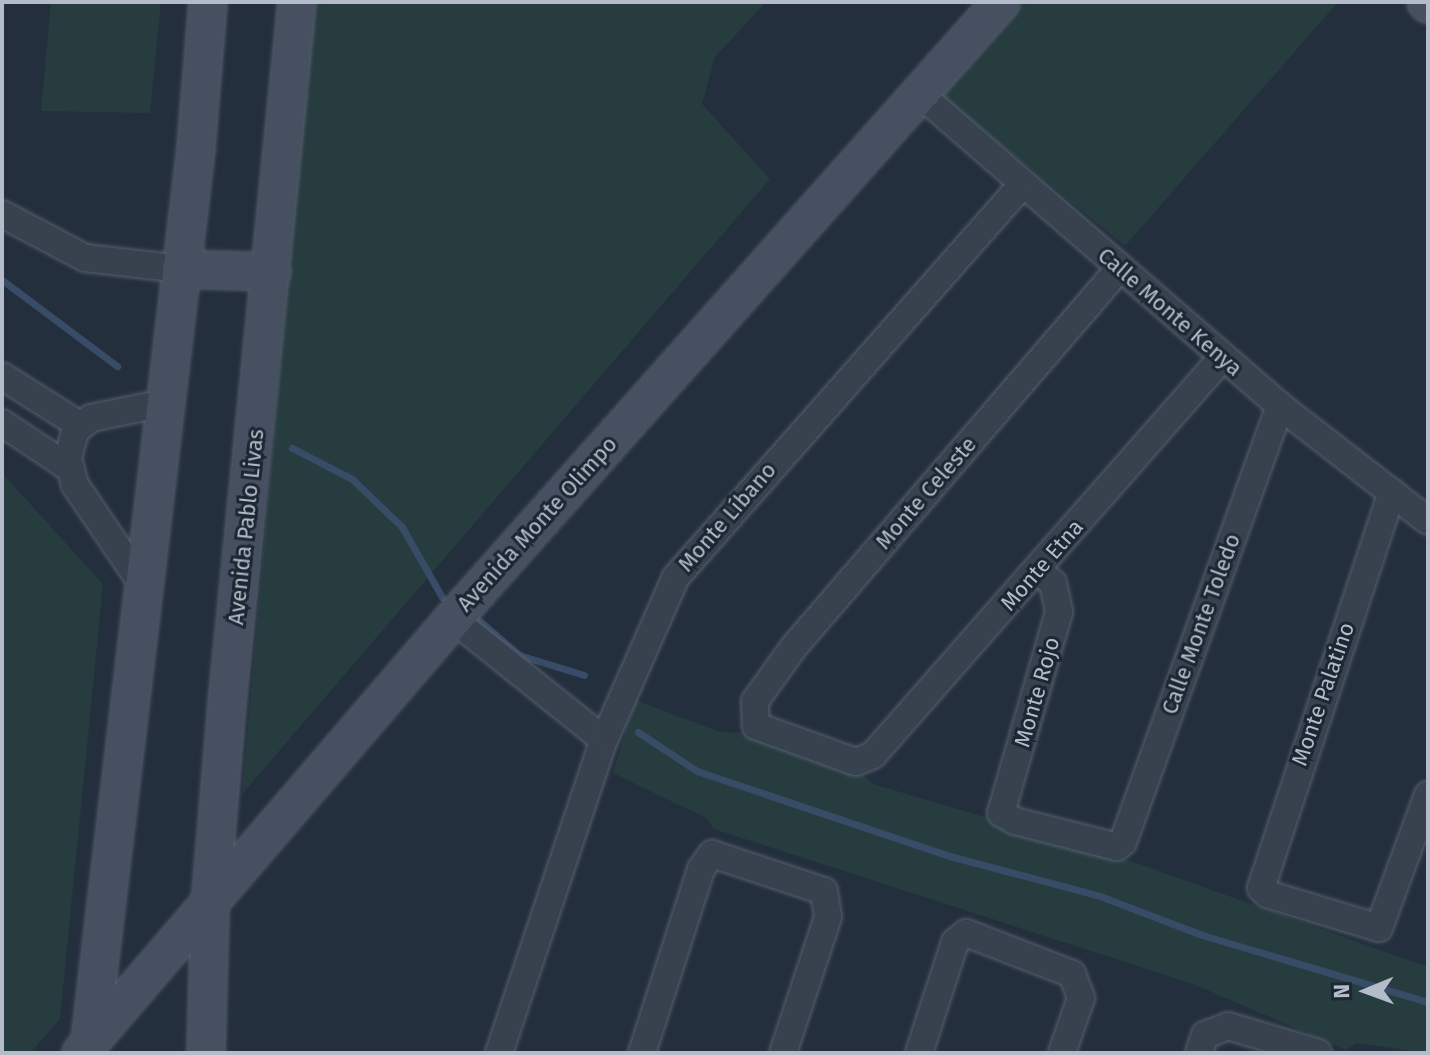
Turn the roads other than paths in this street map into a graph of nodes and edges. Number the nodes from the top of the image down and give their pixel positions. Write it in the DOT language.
graph roads {
  1 [pos="208,2"];
  2 [pos="297,2"];
  3 [pos="1001,2"];
  4 [pos="920,94"];
  5 [pos="1021,186"];
  6 [pos="2,214"];
  7 [pos="181,269"];
  8 [pos="1119,269"];
  9 [pos="272,272"];
  10 [pos="1222,358"];
  11 [pos="2,376"];
  12 [pos="165,403"];
  13 [pos="1280,406"];
  14 [pos="2,423"];
  15 [pos="81,426"];
  16 [pos="71,469"];
  17 [pos="1392,492"];
  18 [pos="1428,521"];
  19 [pos="1038,571"];
  20 [pos="143,585"];
  21 [pos="453,619"];
  22 [pos="604,740"];
  23 [pos="856,762"];
  24 [pos="1428,795"];
  25 [pos="1005,818"];
  26 [pos="210,907"];
  27 [pos="1202,1044"];
  28 [pos="86,1050"];
  29 [pos="206,1053"];
  30 [pos="499,1053"];
  31 [pos="642,1053"];
  32 [pos="783,1053"];
  33 [pos="919,1053"];
  34 [pos="1062,1053"];
  35 [pos="1318,1053"];
  1 -- 7 [label="main road"];
  2 -- 9 [label="main road, Avenida Pablo Livas"];
  3 -- 4 [label="main road, Avenida Monte Olimpo"];
  4 -- 5 [label="street, Calle Monte Kenya"];
  4 -- 21 [label="main road, Avenida Monte Olimpo"];
  5 -- 8 [label="street, Calle Monte Kenya"];
  5 -- 22 [label="street, Monte Líbano"];
  6 -- 7 [label="street"];
  7 -- 9 [label="main road"];
  7 -- 12 [label="main road"];
  8 -- 10 [label="street, Calle Monte Kenya"];
  8 -- 23 [label="street, Monte Celeste"];
  9 -- 26 [label="main road, Avenida Pablo Livas"];
  10 -- 13 [label="street, Calle Monte Kenya"];
  10 -- 19 [label="street, Monte Etna"];
  11 -- 15 [label="street"];
  12 -- 15 [label="street"];
  12 -- 20 [label="main road"];
  13 -- 17 [label="street, Calle Monte Kenya"];
  13 -- 25 [label="street, Calle Monte Toledo"];
  14 -- 16 [label="street"];
  15 -- 16 [label="street"];
  16 -- 20 [label="street"];
  17 -- 18 [label="street, Calle Monte Kenya"];
  17 -- 24 [label="street, Monte Palatino"];
  19 -- 23 [label="street, Monte Etna"];
  19 -- 25 [label="street, Monte Rojo"];
  20 -- 28 [label="main road"];
  21 -- 22 [label="street"];
  21 -- 26 [label="main road, Avenida Monte Olimpo"];
  22 -- 30 [label="street, Monte Líbano"];
  26 -- 28 [label="main road, Avenida Monte Olimpo"];
  26 -- 29 [label="main road, Avenida Pablo Livas"];
  27 -- 35 [label="street"];
  31 -- 32 [label="street"];
  33 -- 34 [label="street"];
}
